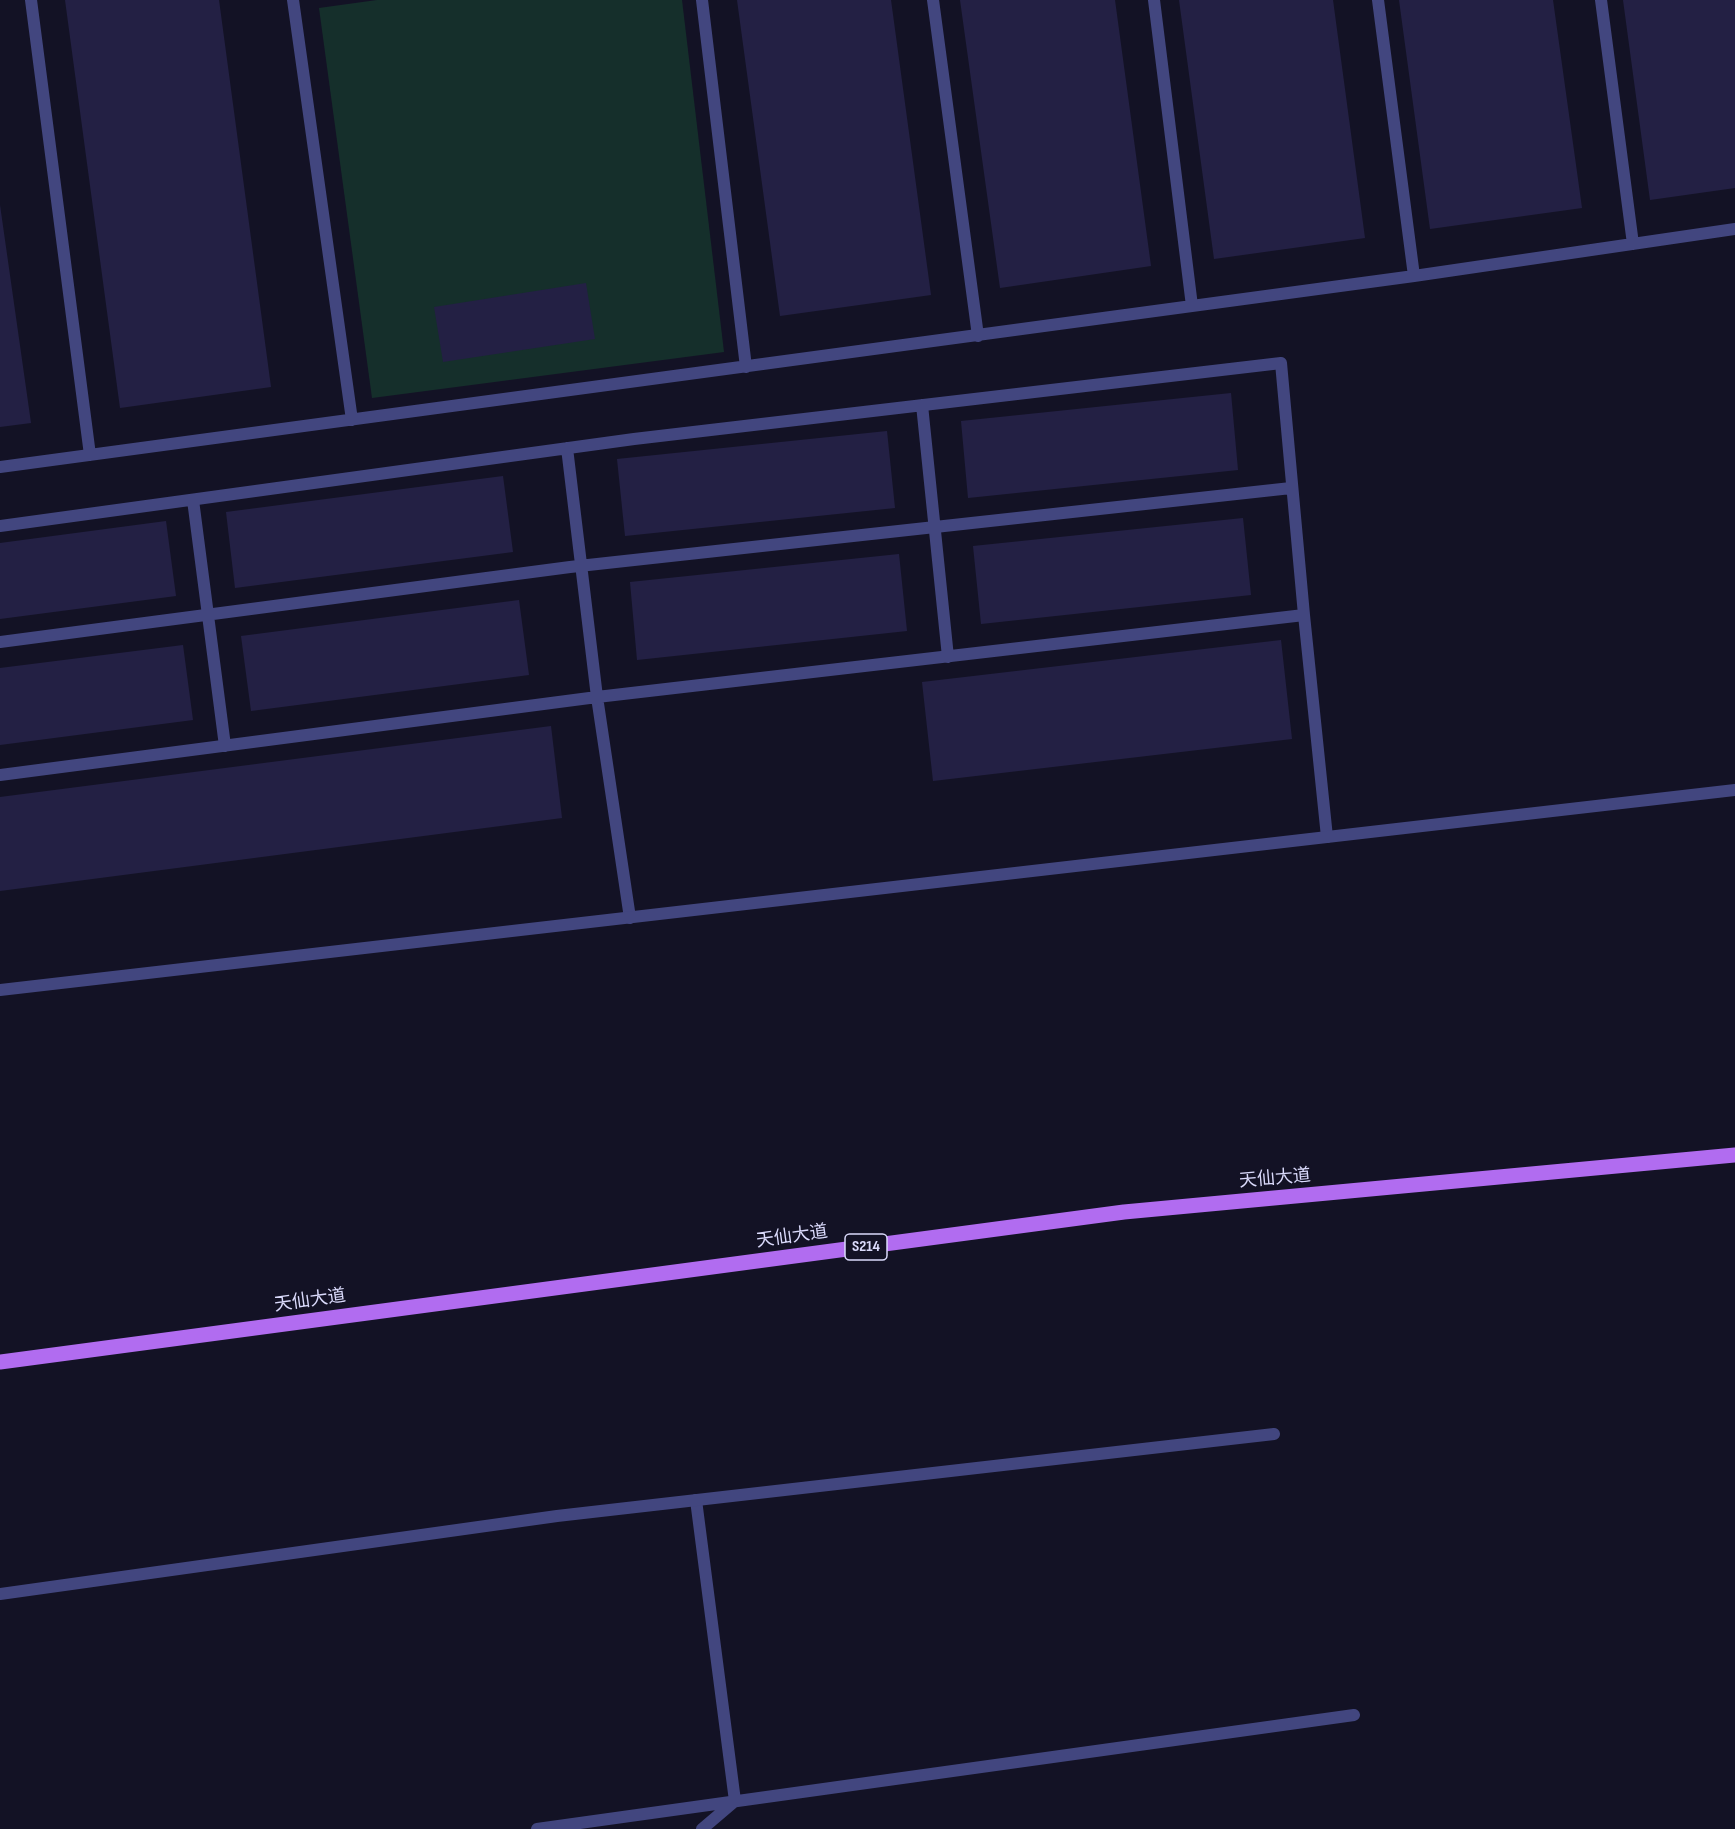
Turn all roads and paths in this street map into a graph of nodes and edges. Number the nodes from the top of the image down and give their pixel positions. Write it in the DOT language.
graph roads {
  1 [pos="31,0"];
  2 [pos="294,0"];
  3 [pos="702,0"];
  4 [pos="933,0"];
  5 [pos="1154,0"];
  6 [pos="1378,0"];
  7 [pos="1601,0"];
  8 [pos="1735,229"];
  9 [pos="1633,244"];
  10 [pos="1414,276"];
  11 [pos="1192,306"];
  12 [pos="978,336"];
  13 [pos="746,367"];
  14 [pos="922,405"];
  15 [pos="352,420"];
  16 [pos="567,448"];
  17 [pos="90,455"];
  18 [pos="0,467"];
  19 [pos="1291,488"];
  20 [pos="193,500"];
  21 [pos="0,526"];
  22 [pos="933,527"];
  23 [pos="582,566"];
  24 [pos="208,615"];
  25 [pos="1304,615"];
  26 [pos="0,642"];
  27 [pos="948,657"];
  28 [pos="597,697"];
  29 [pos="225,746"];
  30 [pos="0,775"];
  31 [pos="1735,790"];
  32 [pos="1327,837"];
  33 [pos="630,918"];
  34 [pos="0,990"];
  35 [pos="1735,1155"];
  36 [pos="0,1362"];
  37 [pos="1274,1434"];
  38 [pos="696,1500"];
  39 [pos="0,1594"];
  40 [pos="1354,1715"];
  41 [pos="735,1802"];
  42 [pos="537,1829"];
  43 [pos="702,1829"];
  1 -- 17 [label="street"];
  2 -- 15 [label="street"];
  3 -- 13 [label="street"];
  4 -- 12 [label="street"];
  5 -- 11 [label="street"];
  6 -- 10 [label="street"];
  7 -- 9 [label="street"];
  8 -- 9 [label="street"];
  9 -- 10 [label="street"];
  10 -- 11 [label="street"];
  11 -- 12 [label="street"];
  12 -- 13 [label="street"];
  13 -- 15 [label="street"];
  14 -- 16 [label="street"];
  14 -- 19 [label="street"];
  14 -- 22 [label="street"];
  15 -- 17 [label="street"];
  16 -- 20 [label="street"];
  16 -- 23 [label="street"];
  17 -- 18 [label="street"];
  19 -- 22 [label="street"];
  19 -- 25 [label="street"];
  20 -- 21 [label="street"];
  20 -- 24 [label="street"];
  22 -- 23 [label="street"];
  22 -- 27 [label="street"];
  23 -- 24 [label="street"];
  23 -- 28 [label="street"];
  24 -- 26 [label="street"];
  24 -- 29 [label="street"];
  25 -- 27 [label="street"];
  25 -- 32 [label="street"];
  27 -- 28 [label="street"];
  28 -- 29 [label="street"];
  28 -- 33 [label="street"];
  29 -- 30 [label="street"];
  31 -- 32 [label="street"];
  32 -- 33 [label="street"];
  33 -- 34 [label="street"];
  35 -- 36 [label="main road, 天仙大道 / S214"];
  37 -- 38 [label="street"];
  38 -- 39 [label="street"];
  38 -- 41 [label="street"];
  40 -- 41 [label="street"];
  41 -- 42 [label="street"];
  41 -- 43 [label="street"];
}
